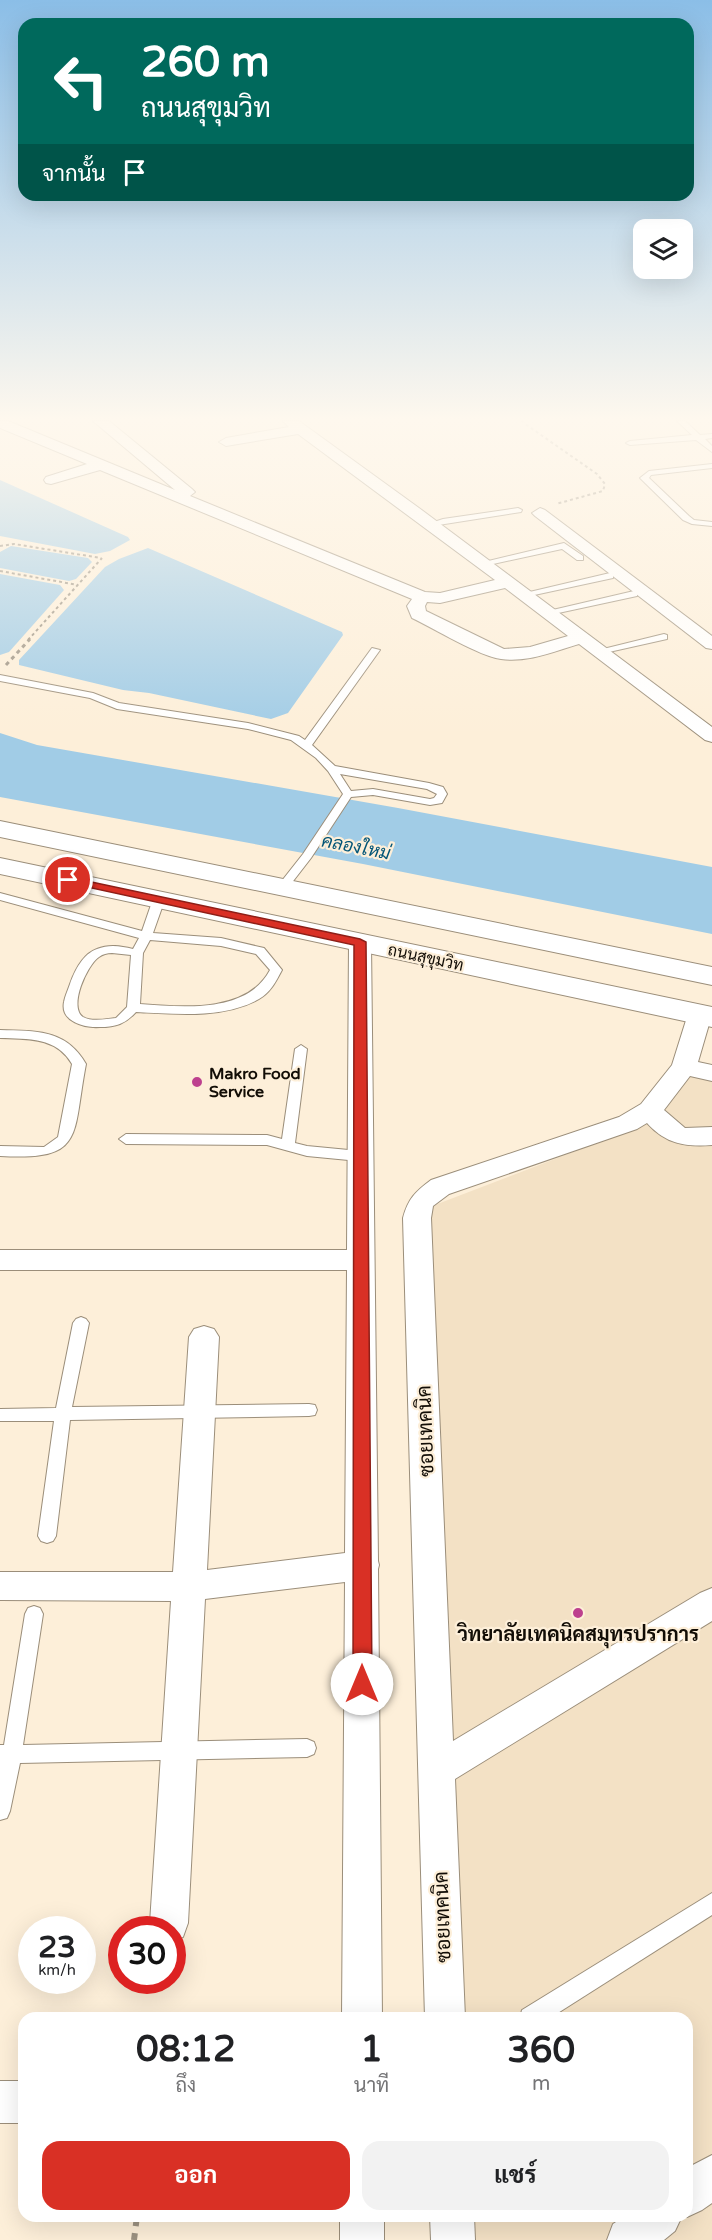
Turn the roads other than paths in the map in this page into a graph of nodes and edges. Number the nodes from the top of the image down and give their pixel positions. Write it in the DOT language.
graph roads {
  1 [pos="250,526"];
  2 [pos="434,526"];
  3 [pos="556,526"];
  4 [pos="551,536"];
  5 [pos="564,546"];
  6 [pos="580,558"];
  7 [pos="484,563"];
  8 [pos="610,576"];
  9 [pos="509,582"];
  10 [pos="525,594"];
  11 [pos="634,594"];
  12 [pos="422,597"];
  13 [pos="549,612"];
  14 [pos="664,637"];
  15 [pos="580,638"];
  16 [pos="712,644"];
  17 [pos="375,650"];
  18 [pos="600,651"];
  19 [pos="0,678"];
  20 [pos="712,736"];
  21 [pos="306,746"];
  22 [pos="332,769"];
  23 [pos="347,796"];
  24 [pos="0,829"];
  25 [pos="0,866"];
  26 [pos="283,886"];
  27 [pos="0,896"];
  28 [pos="159,899"];
  29 [pos="146,936"];
  30 [pos="360,942"];
  31 [pos="136,953"];
  32 [pos="712,976"];
  33 [pos="133,1008"];
  34 [pos="706,1016"];
  35 [pos="1,1038"];
  36 [pos="301,1049"];
  37 [pos="698,1070"];
  38 [pos="650,1110"];
  39 [pos="712,1136"];
  40 [pos="126,1139"];
  41 [pos="288,1145"];
  42 [pos="0,1151"];
  43 [pos="359,1156"];
  44 [pos="0,1260"];
  45 [pos="360,1260"];
  46 [pos="81,1323"];
  47 [pos="204,1337"];
  48 [pos="309,1410"];
  49 [pos="200,1413"];
  50 [pos="63,1414"];
  51 [pos="0,1415"];
  52 [pos="47,1536"];
  53 [pos="363,1566"];
  54 [pos="0,1586"];
  55 [pos="189,1587"];
  56 [pos="712,1603"];
  57 [pos="34,1614"];
  58 [pos="307,1748"];
  59 [pos="179,1749"];
  60 [pos="6,1754"];
  61 [pos="436,1771"];
  62 [pos="0,1811"];
  63 [pos="712,1903"];
  64 [pos="169,1916"];
  65 [pos="362,2012"];
  66 [pos="445,2012"];
  67 [pos="539,2012"];
  68 [pos="0,2102"];
  69 [pos="18,2102"];
  70 [pos="712,2176"];
  71 [pos="693,2190"];
  72 [pos="362,2222"];
  73 [pos="452,2222"];
  74 [pos="652,2222"];
  75 [pos="362,2240"];
  76 [pos="453,2240"];
  77 [pos="629,2240"];
  1 -- 12 [label="street"];
  2 -- 7 [label="street"];
  3 -- 16 [label="street"];
  4 -- 5 [label="lane"];
  5 -- 6 [label="lane"];
  5 -- 7 [label="lane"];
  7 -- 9 [label="street"];
  8 -- 10 [label="lane"];
  9 -- 10 [label="street"];
  9 -- 12 [label="street"];
  10 -- 13 [label="street"];
  11 -- 13 [label="lane"];
  12 -- 15 [label="street"];
  13 -- 15 [label="street"];
  14 -- 18 [label="lane"];
  15 -- 18 [label="street"];
  17 -- 21 [label="lane"];
  18 -- 20 [label="street"];
  19 -- 21 [label="lane"];
  21 -- 22 [label="lane"];
  22 -- 23 [label="lane"];
  22 -- 23 [label="lane"];
  23 -- 26 [label="lane"];
  24 -- 26 [label="highway"];
  25 -- 28 [label="highway, ถนนสุขุมวิท"];
  26 -- 32 [label="highway"];
  27 -- 29 [label="lane"];
  28 -- 29 [label="lane"];
  28 -- 30 [label="highway, ถนนสุขุมวิท"];
  29 -- 31 [label="lane"];
  29 -- 33 [label="lane"];
  30 -- 34 [label="highway, ถนนสุขุมวิท"];
  30 -- 43 [label="street"];
  31 -- 33 [label="lane"];
  31 -- 33 [label="lane"];
  34 -- 37 [label="street, ซอยเทคนิค"];
  35 -- 42 [label="lane"];
  36 -- 41 [label="lane"];
  37 -- 38 [label="street, ซอยเทคนิค"];
  38 -- 39 [label="street"];
  38 -- 61 [label="street, ซอยเทคนิค"];
  40 -- 41 [label="lane"];
  41 -- 43 [label="lane"];
  43 -- 45 [label="street"];
  44 -- 45 [label="street"];
  45 -- 53 [label="street"];
  46 -- 50 [label="lane"];
  47 -- 49 [label="street"];
  48 -- 49 [label="lane"];
  49 -- 50 [label="lane"];
  49 -- 55 [label="street"];
  50 -- 51 [label="lane"];
  50 -- 52 [label="lane"];
  53 -- 55 [label="street"];
  53 -- 65 [label="street"];
  54 -- 55 [label="street"];
  55 -- 59 [label="street"];
  56 -- 61 [label="street"];
  57 -- 60 [label="lane"];
  58 -- 59 [label="lane"];
  59 -- 60 [label="lane"];
  59 -- 64 [label="street"];
  60 -- 62 [label="lane"];
  61 -- 66 [label="street, ซอยเทคนิค"];
  63 -- 67 [label="lane"];
  68 -- 69 [label="street"];
  70 -- 71 [label="street"];
  72 -- 75 [label="street"];
  73 -- 76 [label="street"];
  74 -- 77 [label="street"];
}
